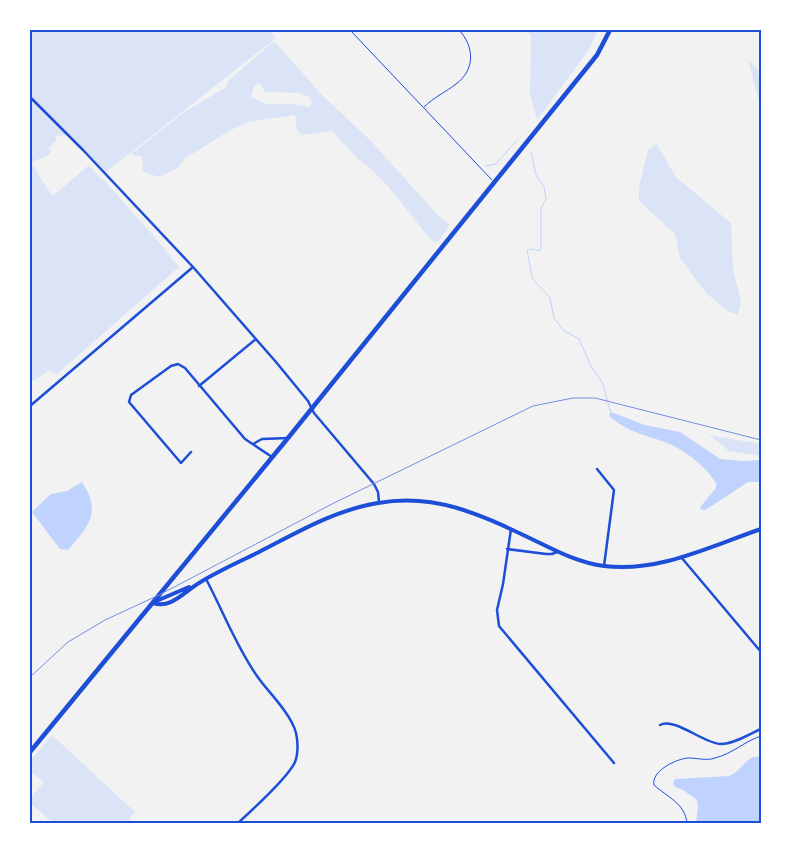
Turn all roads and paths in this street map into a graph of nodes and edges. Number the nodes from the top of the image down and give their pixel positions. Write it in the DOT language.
graph roads {
  1 [pos="350,30"];
  2 [pos="459,30"];
  3 [pos="610,30"];
  4 [pos="30,97"];
  5 [pos="424,107"];
  6 [pos="494,182"];
  7 [pos="193,267"];
  8 [pos="256,339"];
  9 [pos="199,386"];
  10 [pos="30,406"];
  11 [pos="311,408"];
  12 [pos="288,438"];
  13 [pos="253,444"];
  14 [pos="191,452"];
  15 [pos="272,457"];
  16 [pos="597,470"];
  17 [pos="380,502"];
  18 [pos="510,529"];
  19 [pos="761,529"];
  20 [pos="507,549"];
  21 [pos="557,551"];
  22 [pos="681,558"];
  23 [pos="604,566"];
  24 [pos="206,579"];
  25 [pos="200,582"];
  26 [pos="153,603"];
  27 [pos="761,652"];
  28 [pos="660,725"];
  29 [pos="761,729"];
  30 [pos="761,736"];
  31 [pos="30,752"];
  32 [pos="614,763"];
  33 [pos="238,823"];
  34 [pos="687,823"];
  1 -- 5 [label="lane"];
  2 -- 5 [label="lane"];
  3 -- 6 [label="main road"];
  4 -- 7 [label="street"];
  5 -- 6 [label="lane"];
  6 -- 11 [label="main road"];
  7 -- 8 [label="street"];
  7 -- 10 [label="street"];
  8 -- 9 [label="street"];
  8 -- 11 [label="street"];
  9 -- 13 [label="street"];
  9 -- 14 [label="street"];
  11 -- 12 [label="main road"];
  11 -- 17 [label="street"];
  12 -- 13 [label="street"];
  12 -- 15 [label="main road"];
  13 -- 15 [label="street"];
  15 -- 26 [label="main road"];
  16 -- 23 [label="street"];
  17 -- 18 [label="main road"];
  17 -- 24 [label="main road"];
  18 -- 20 [label="street"];
  18 -- 21 [label="main road"];
  19 -- 22 [label="main road"];
  20 -- 21 [label="street"];
  20 -- 32 [label="street"];
  21 -- 23 [label="main road"];
  22 -- 23 [label="main road"];
  22 -- 27 [label="street"];
  24 -- 25 [label="main road"];
  24 -- 33 [label="street"];
  25 -- 26 [label="main road"];
  25 -- 26 [label="main road"];
  26 -- 31 [label="main road"];
  28 -- 29 [label="street"];
  30 -- 34 [label="path"];
}
